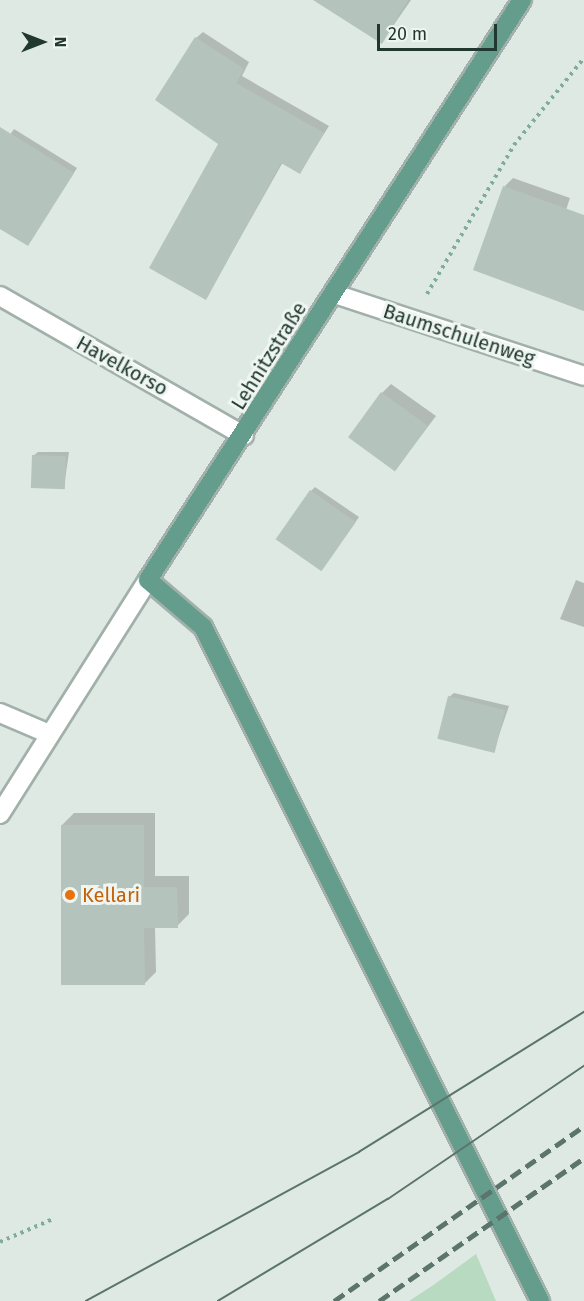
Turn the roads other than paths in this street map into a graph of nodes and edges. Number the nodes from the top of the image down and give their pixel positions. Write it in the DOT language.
graph roads {
  1 [pos="520,1"];
  2 [pos="335,294"];
  3 [pos="0,296"];
  4 [pos="584,376"];
  5 [pos="244,436"];
  6 [pos="148,580"];
  7 [pos="0,713"];
  8 [pos="47,732"];
  9 [pos="0,814"];
  10 [pos="540,1301"];
  1 -- 2 [label="main road, Lehnitzstraße"];
  2 -- 4 [label="street, Baumschulenweg"];
  2 -- 5 [label="main road, Lehnitzstraße"];
  3 -- 5 [label="street, Havelkorso"];
  5 -- 6 [label="main road, Lehnitzstraße"];
  6 -- 8 [label="street, Lehnitzstraße"];
  6 -- 10 [label="main road"];
  7 -- 8 [label="street"];
  8 -- 9 [label="street, Lehnitzstraße"];
}
